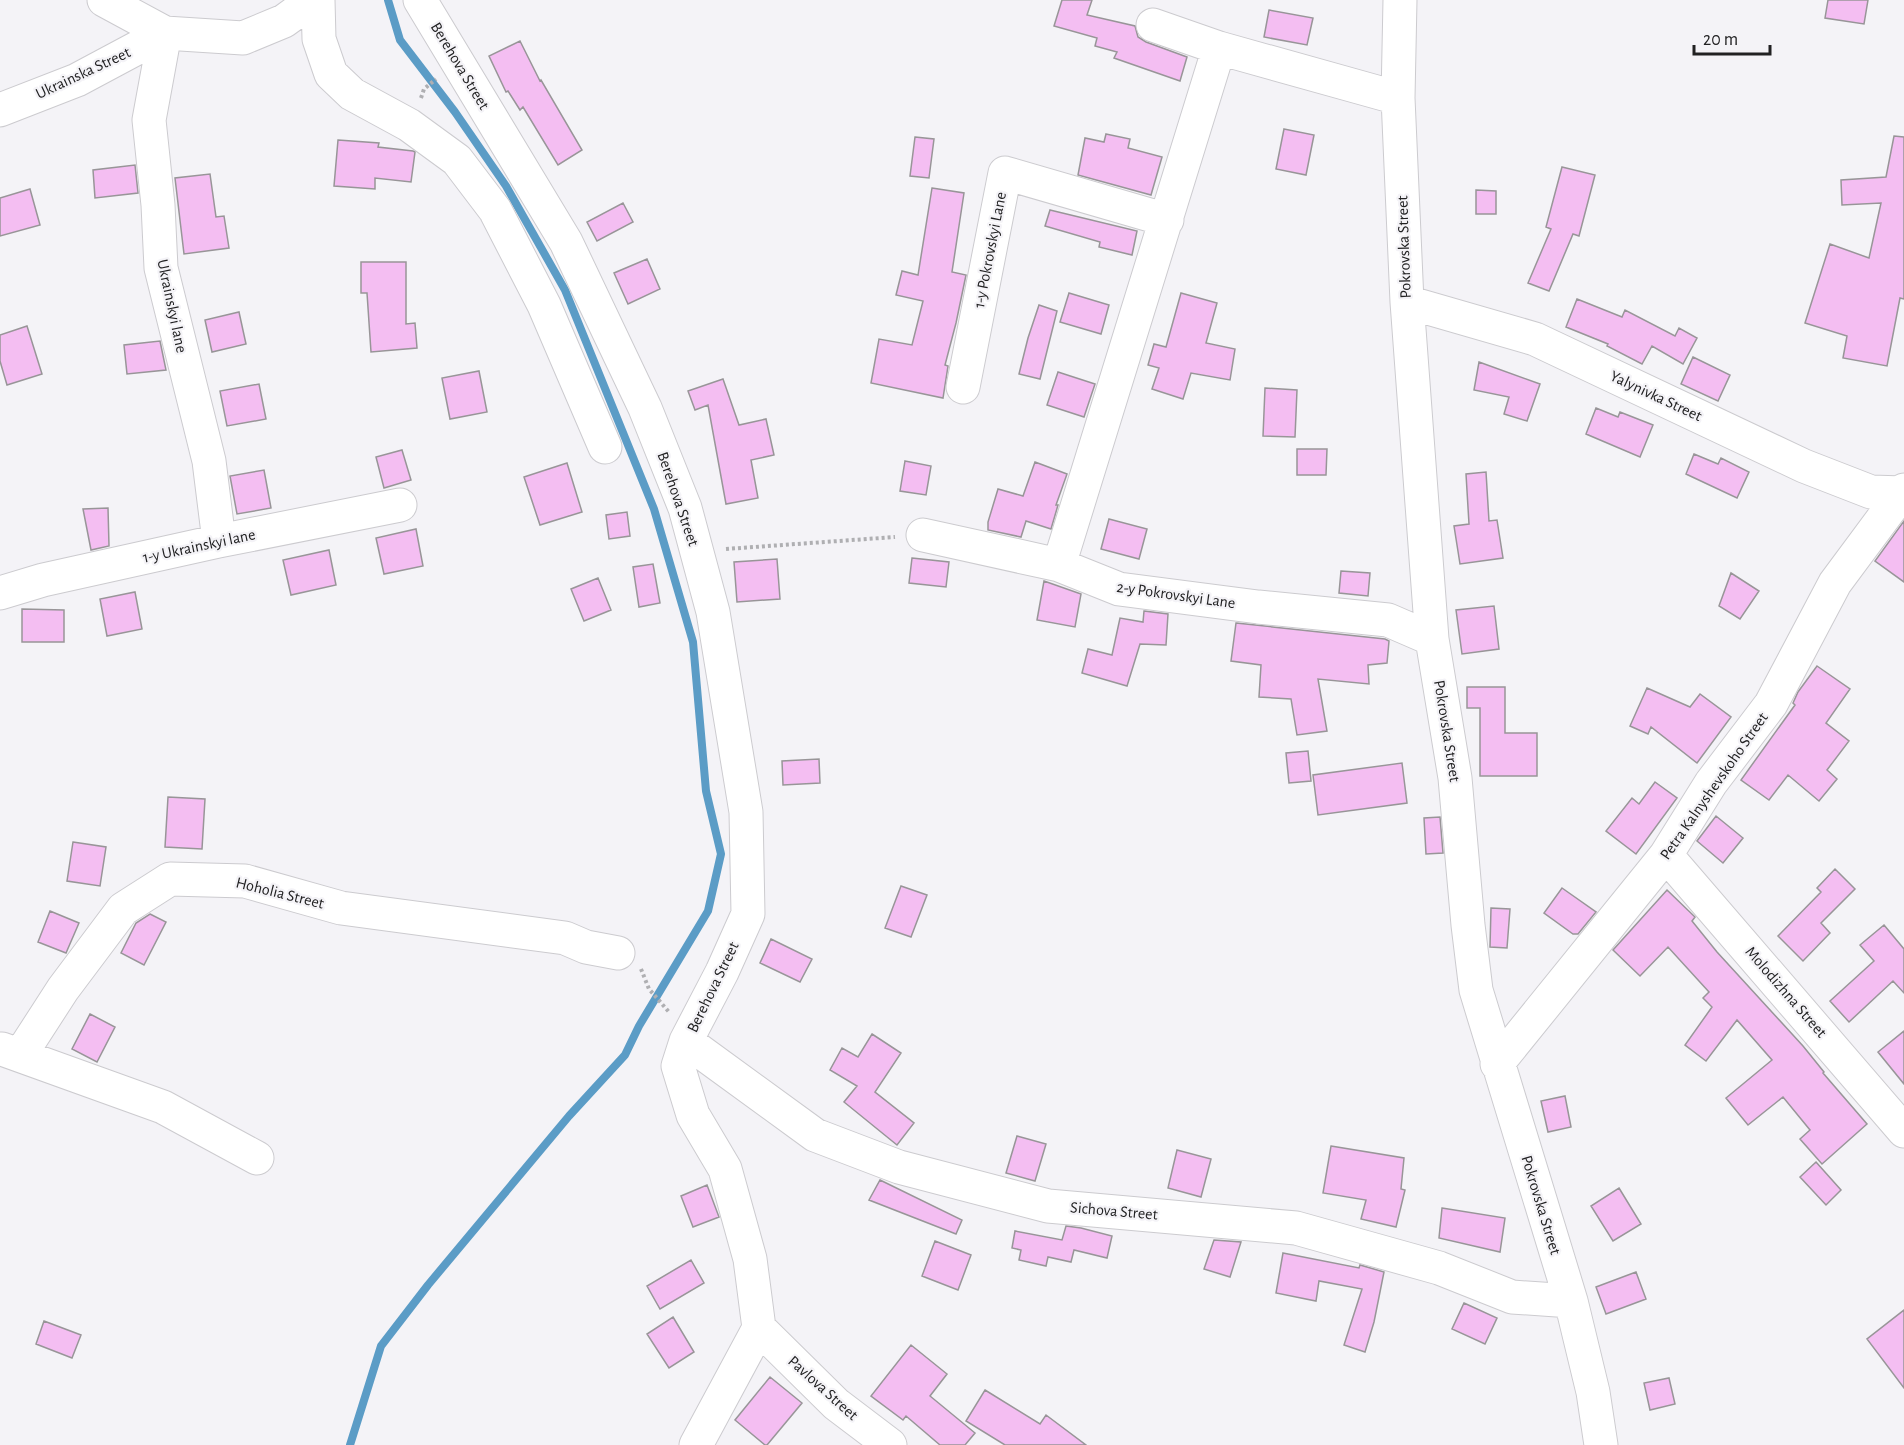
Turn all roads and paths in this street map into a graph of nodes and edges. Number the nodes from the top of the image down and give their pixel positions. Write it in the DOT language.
graph roads {
  1 [pos="104,0"];
  2 [pos="313,0"];
  3 [pos="318,0"];
  4 [pos="420,0"];
  5 [pos="1400,0"];
  6 [pos="1153,25"];
  7 [pos="165,33"];
  8 [pos="1219,48"];
  9 [pos="439,77"];
  10 [pos="424,89"];
  11 [pos="1398,98"];
  12 [pos="0,110"];
  13 [pos="1167,220"];
  14 [pos="1407,302"];
  15 [pos="963,387"];
  16 [pos="605,447"];
  17 [pos="1904,492"];
  18 [pos="400,505"];
  19 [pos="923,535"];
  20 [pos="219,541"];
  21 [pos="696,550"];
  22 [pos="1059,565"];
  23 [pos="0,593"];
  24 [pos="1432,639"];
  25 [pos="1666,855"];
  26 [pos="618,953"];
  27 [pos="649,989"];
  28 [pos="662,1002"];
  29 [pos="686,1041"];
  30 [pos="10,1051"];
  31 [pos="1497,1064"];
  32 [pos="1904,1131"];
  33 [pos="257,1158"];
  34 [pos="1571,1301"];
  35 [pos="759,1328"];
  36 [pos="696,1445"];
  37 [pos="890,1445"];
  38 [pos="1601,1445"];
  1 -- 7 [label="street"];
  2 -- 7 [label="street"];
  3 -- 16 [label="street"];
  4 -- 21 [label="street, Berehova Street"];
  5 -- 11 [label="street, Pokrovska Street"];
  6 -- 8 [label="street"];
  7 -- 12 [label="street, Ukrainska Street"];
  7 -- 20 [label="street, Ukrainskyi lane"];
  8 -- 11 [label="street"];
  8 -- 13 [label="street"];
  9 -- 10 [label="path"];
  11 -- 14 [label="street, Pokrovska Street"];
  13 -- 15 [label="street, 1-y Pokrovskyi Lane"];
  13 -- 22 [label="street"];
  14 -- 17 [label="street, Yalynivka Street"];
  14 -- 24 [label="street, Pokrovska Street"];
  17 -- 25 [label="street, Petra Kalnyshevskoho Street"];
  18 -- 20 [label="street, 1-y Ukrainskyi lane"];
  19 -- 21 [label="path"];
  19 -- 22 [label="street, 2-y Pokrovskyi Lane"];
  20 -- 23 [label="street, 1-y Ukrainskyi lane"];
  21 -- 29 [label="street, Berehova Street"];
  22 -- 24 [label="street, 2-y Pokrovskyi Lane"];
  24 -- 31 [label="street, Pokrovska Street"];
  25 -- 31 [label="street, Petra Kalnyshevskoho Street"];
  25 -- 32 [label="street, Molodizhna Street"];
  26 -- 30 [label="street, Hoholia Street"];
  27 -- 28 [label="path"];
  29 -- 34 [label="street, Sichova Street"];
  29 -- 35 [label="street, Berehova Street"];
  30 -- 33 [label="street, Hoholia Street"];
  31 -- 34 [label="street, Pokrovska Street"];
  34 -- 38 [label="street, Pokrovska Street"];
  35 -- 36 [label="street"];
  35 -- 37 [label="street, Pavlova Street"];
}
